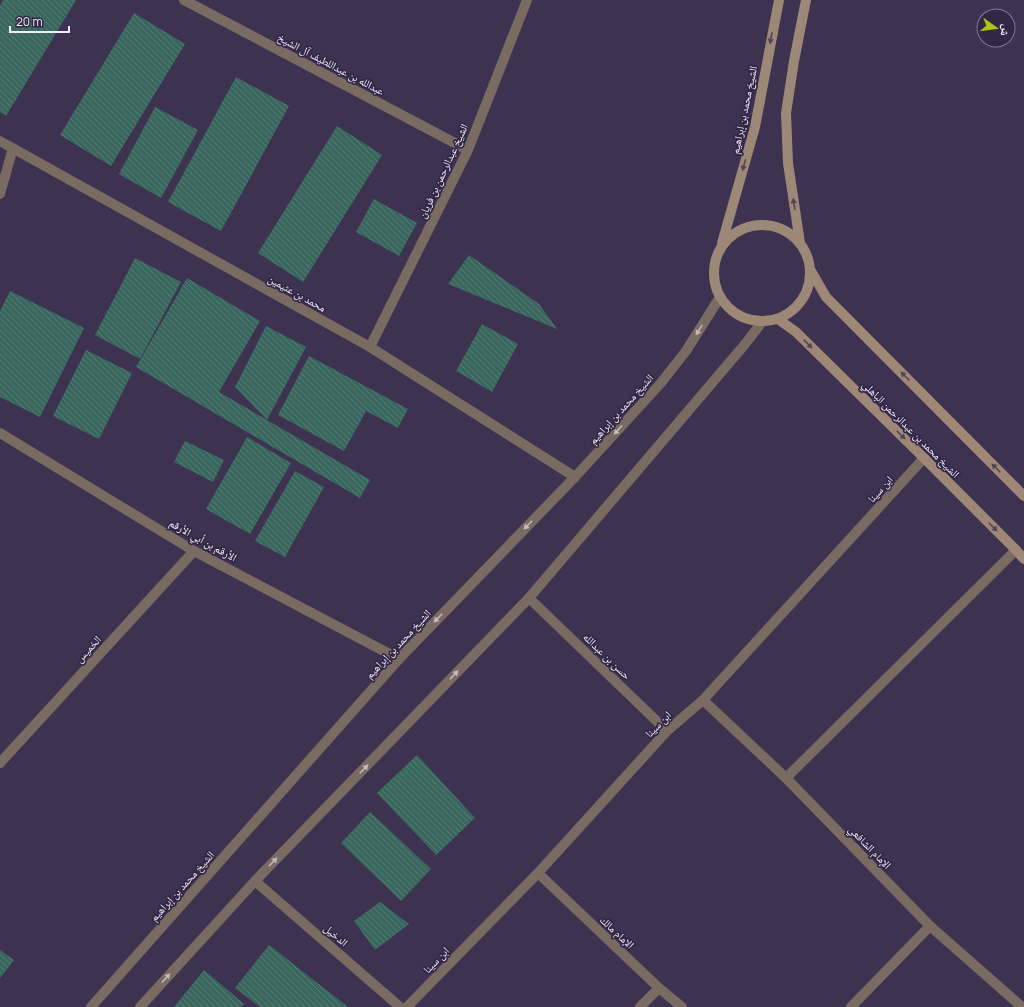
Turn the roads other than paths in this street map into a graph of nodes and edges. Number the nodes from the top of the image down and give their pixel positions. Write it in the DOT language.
graph roads {
  1 [pos="184,0"];
  2 [pos="527,0"];
  3 [pos="778,0"];
  4 [pos="806,0"];
  5 [pos="0,141"];
  6 [pos="13,148"];
  7 [pos="468,150"];
  8 [pos="0,194"];
  9 [pos="800,243"];
  10 [pos="721,247"];
  11 [pos="811,271"];
  12 [pos="720,296"];
  13 [pos="778,319"];
  14 [pos="762,322"];
  15 [pos="370,348"];
  16 [pos="0,433"];
  17 [pos="924,458"];
  18 [pos="575,476"];
  19 [pos="1024,496"];
  20 [pos="1016,550"];
  21 [pos="194,551"];
  22 [pos="1024,559"];
  23 [pos="530,598"];
  24 [pos="399,659"];
  25 [pos="703,700"];
  26 [pos="667,731"];
  27 [pos="0,762"];
  28 [pos="786,778"];
  29 [pos="538,874"];
  30 [pos="255,881"];
  31 [pos="930,926"];
  32 [pos="659,988"];
  33 [pos="91,1007"];
  34 [pos="140,1007"];
  35 [pos="400,1007"];
  36 [pos="407,1007"];
  37 [pos="640,1007"];
  38 [pos="682,1007"];
  39 [pos="851,1007"];
  40 [pos="1022,1007"];
  1 -- 7 [label="street, عبدالله بن عبداللطيف آل الشيخ"];
  2 -- 7 [label="street, الشيخ عبدالرحمن بن فريان"];
  3 -- 10 [label="main road, الشيخ محمد بن إبراهيم, one-way"];
  9 -- 4 [label="main road, one-way"];
  5 -- 6 [label="street, محمد بن عثيمين"];
  6 -- 8 [label="street"];
  6 -- 15 [label="street, محمد بن عثيمين"];
  7 -- 15 [label="street, الشيخ عبدالرحمن بن فريان"];
  9 -- 10 [label="main road"];
  9 -- 11 [label="main road"];
  10 -- 12 [label="main road"];
  11 -- 13 [label="main road"];
  19 -- 11 [label="main road, one-way"];
  12 -- 14 [label="main road"];
  12 -- 18 [label="street, الشيخ محمد بن إبراهيم, one-way"];
  13 -- 14 [label="main road"];
  13 -- 17 [label="main road, الشيخ محمد بن عبدالرحمن الباهلي, one-way"];
  14 -- 23 [label="street"];
  15 -- 18 [label="street, محمد بن عثيمين"];
  16 -- 21 [label="street, الأرقم بن أبي الأرقم"];
  17 -- 20 [label="main road, الشيخ محمد بن عبدالرحمن الباهلي, one-way"];
  17 -- 25 [label="street, ابن سينا"];
  18 -- 24 [label="street, الشيخ محمد بن إبراهيم, one-way"];
  20 -- 22 [label="main road, الشيخ محمد بن عبدالرحمن الباهلي"];
  20 -- 28 [label="street"];
  21 -- 24 [label="street, الأرقم بن أبي الأرقم"];
  21 -- 27 [label="street, الخميس"];
  23 -- 26 [label="street, حسن بن عبدالله"];
  30 -- 23 [label="street, one-way"];
  24 -- 33 [label="street, الشيخ محمد بن إبراهيم"];
  25 -- 26 [label="street, ابن سينا"];
  25 -- 28 [label="street, الإمام الشافعي"];
  26 -- 29 [label="street, ابن سينا"];
  28 -- 31 [label="street, الإمام الشافعي"];
  29 -- 32 [label="street, الإمام مالك"];
  29 -- 36 [label="street, ابن سينا"];
  34 -- 30 [label="street, one-way"];
  30 -- 35 [label="street, الدخيل"];
  31 -- 39 [label="street"];
  31 -- 40 [label="street, الإمام الشافعي"];
  32 -- 37 [label="street"];
  32 -- 38 [label="street, الإمام مالك"];
}
